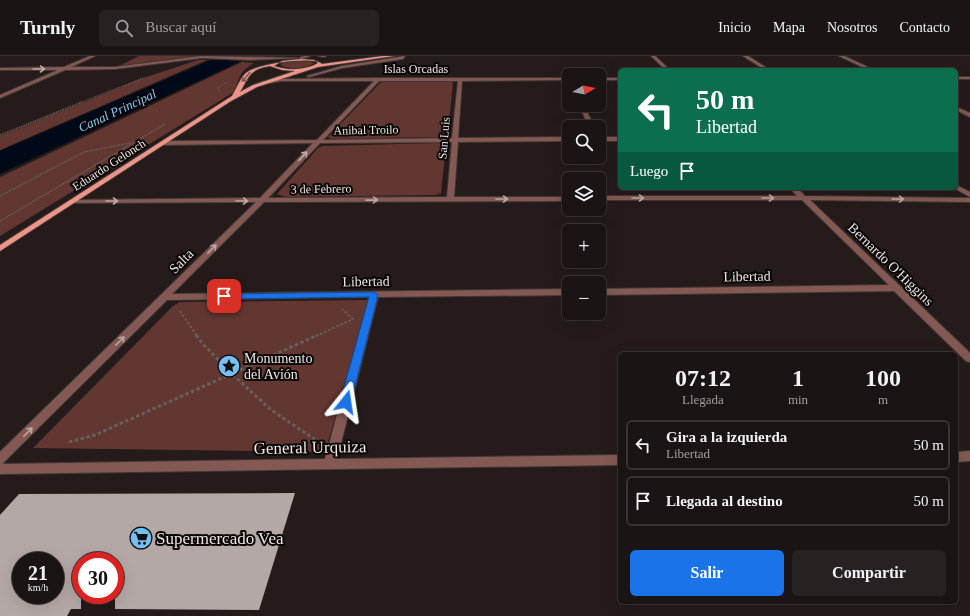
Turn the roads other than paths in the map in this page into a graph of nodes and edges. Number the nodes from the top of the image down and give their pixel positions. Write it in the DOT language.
graph roads {
  1 [pos="92,56"];
  2 [pos="201,56"];
  3 [pos="320,56"];
  4 [pos="324,56"];
  5 [pos="328,56"];
  6 [pos="392,56"];
  7 [pos="403,56"];
  8 [pos="653,56"];
  9 [pos="745,56"];
  10 [pos="841,56"];
  11 [pos="272,57"];
  12 [pos="307,57"];
  13 [pos="296,58"];
  14 [pos="250,59"];
  15 [pos="272,64"];
  16 [pos="314,66"];
  17 [pos="65,68"];
  18 [pos="308,68"];
  19 [pos="666,68"];
  20 [pos="765,68"];
  21 [pos="868,68"];
  22 [pos="0,69"];
  23 [pos="958,78"];
  24 [pos="970,78"];
  25 [pos="378,79"];
  26 [pos="460,79"];
  27 [pos="606,79"];
  28 [pos="618,79"];
  29 [pos="282,80"];
  30 [pos="562,80"];
  31 [pos="263,83"];
  32 [pos="0,97"];
  33 [pos="229,100"];
  34 [pos="958,109"];
  35 [pos="958,109"];
  36 [pos="970,110"];
  37 [pos="970,115"];
  38 [pos="562,139"];
  39 [pos="606,139"];
  40 [pos="618,139"];
  41 [pos="455,140"];
  42 [pos="316,142"];
  43 [pos="164,143"];
  44 [pos="958,188"];
  45 [pos="795,190"];
  46 [pos="970,196"];
  47 [pos="606,198"];
  48 [pos="804,198"];
  49 [pos="450,199"];
  50 [pos="562,199"];
  51 [pos="970,200"];
  52 [pos="261,201"];
  53 [pos="73,202"];
  54 [pos="0,249"];
  55 [pos="896,288"];
  56 [pos="562,292"];
  57 [pos="606,292"];
  58 [pos="374,295"];
  59 [pos="164,297"];
  60 [pos="970,359"];
  61 [pos="970,456"];
  62 [pos="958,457"];
  63 [pos="0,460"];
  64 [pos="618,460"];
  65 [pos="330,463"];
  66 [pos="0,469"];
  1 -- 17 [label="street"];
  2 -- 14 [label="street"];
  2 -- 17 [label="street"];
  3 -- 4 [label="street"];
  3 -- 5 [label="main road, Eduardo Gelonch"];
  3 -- 12 [label="main road, Eduardo Gelonch"];
  6 -- 16 [label="main road, Eduardo Gelonch"];
  7 -- 29 [label="street"];
  8 -- 19 [label="street"];
  9 -- 20 [label="street"];
  10 -- 21 [label="street"];
  11 -- 13 [label="street"];
  11 -- 14 [label="street"];
  12 -- 13 [label="main road, Eduardo Gelonch"];
  12 -- 16 [label="main road"];
  13 -- 15 [label="main road, Eduardo Gelonch"];
  14 -- 15 [label="street"];
  15 -- 18 [label="main road, Eduardo Gelonch"];
  15 -- 33 [label="main road, Eduardo Gelonch, one-way"];
  16 -- 18 [label="main road, Eduardo Gelonch"];
  22 -- 17 [label="street, one-way"];
  17 -- 32 [label="street"];
  18 -- 31 [label="main road, Eduardo Gelonch"];
  23 -- 24 [label="street"];
  25 -- 26 [label="street, Islas Orcadas"];
  25 -- 29 [label="street, Islas Orcadas"];
  25 -- 42 [label="street, Salta"];
  26 -- 30 [label="street, Islas Orcadas"];
  26 -- 41 [label="street, San Luis"];
  27 -- 28 [label="street"];
  29 -- 31 [label="street, Islas Orcadas"];
  31 -- 33 [label="main road, Eduardo Gelonch"];
  33 -- 43 [label="main road, Eduardo Gelonch"];
  34 -- 36 [label="street"];
  35 -- 37 [label="street"];
  38 -- 41 [label="street, Anibal Troilo"];
  39 -- 40 [label="street"];
  41 -- 42 [label="street, Anibal Troilo"];
  41 -- 49 [label="street, San Luis"];
  42 -- 43 [label="street, Anibal Troilo"];
  52 -- 42 [label="street, Salta, one-way"];
  43 -- 53 [label="main road, Eduardo Gelonch"];
  44 -- 46 [label="street"];
  45 -- 48 [label="street, Bernardo O'Higgins"];
  47 -- 48 [label="street, one-way"];
  48 -- 51 [label="street, one-way"];
  48 -- 55 [label="street, Bernardo O'Higgins"];
  49 -- 50 [label="street, 3 de Febrero, one-way"];
  52 -- 49 [label="street, 3 de Febrero, one-way"];
  53 -- 52 [label="street, 3 de Febrero, one-way"];
  59 -- 52 [label="street, Salta, one-way"];
  53 -- 54 [label="main road, Eduardo Gelonch"];
  55 -- 57 [label="street, Libertad"];
  55 -- 60 [label="street, Bernardo O'Higgins"];
  56 -- 58 [label="street, Libertad"];
  58 -- 59 [label="street, Libertad"];
  58 -- 65 [label="street"];
  63 -- 59 [label="street, Salta, one-way"];
  61 -- 62 [label="street"];
  64 -- 65 [label="street, General Urquiza"];
  65 -- 66 [label="street, General Urquiza"];
}
